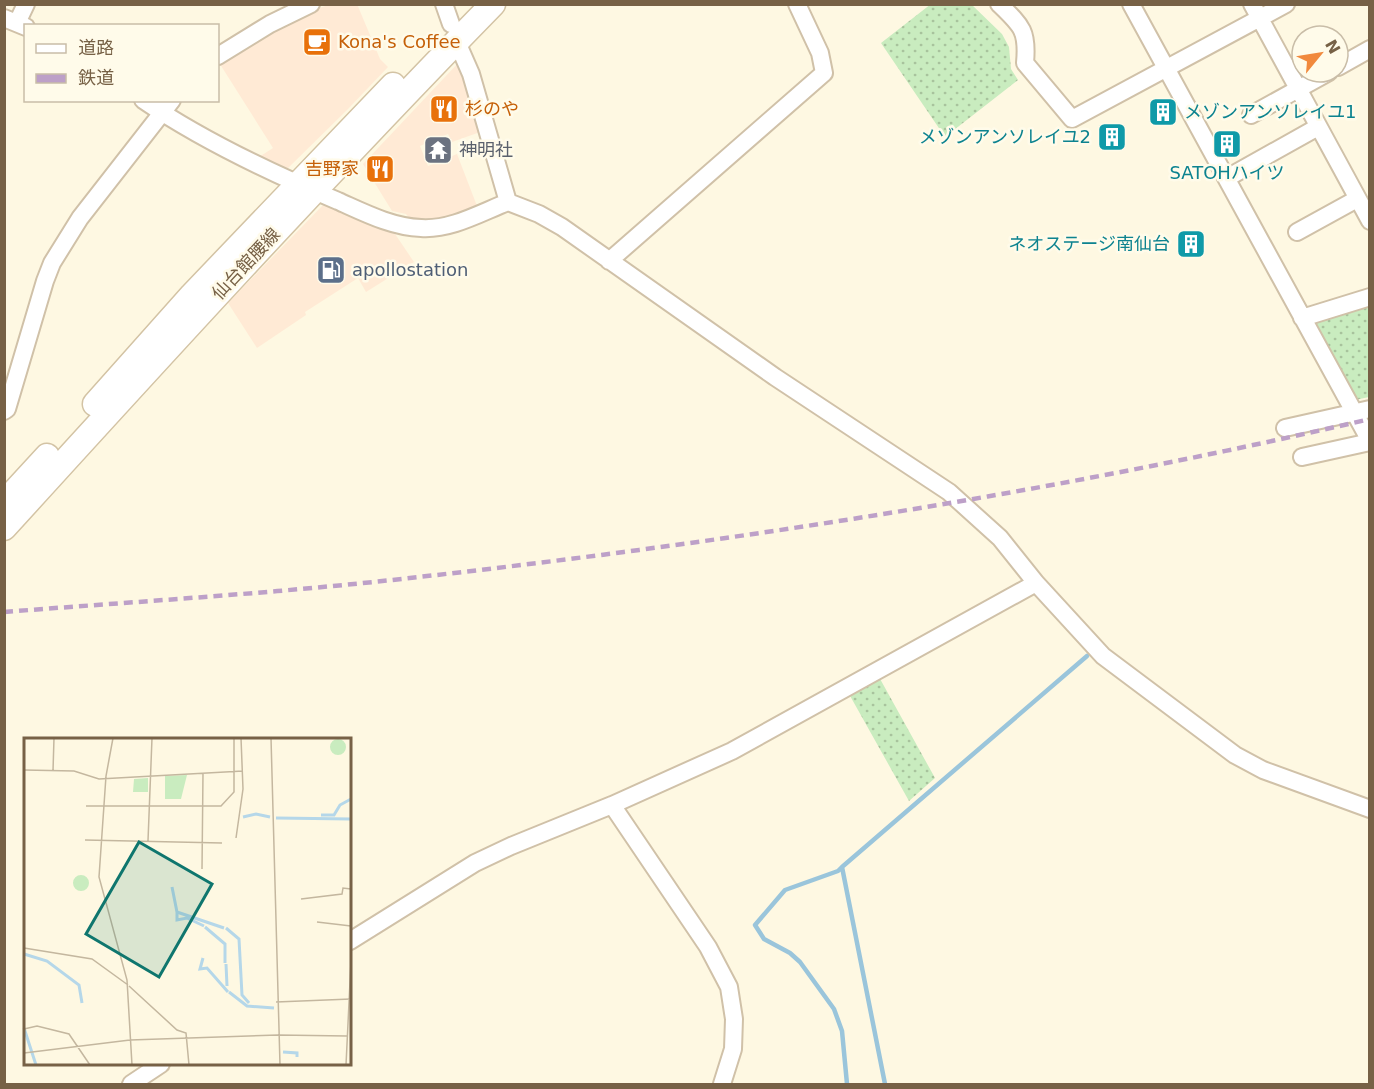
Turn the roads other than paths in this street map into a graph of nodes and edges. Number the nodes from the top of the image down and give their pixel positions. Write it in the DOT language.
graph roads {
  1 [pos="26,4"];
  2 [pos="311,4"];
  3 [pos="470,4"];
  4 [pos="493,4"];
  5 [pos="797,4"];
  6 [pos="999,4"];
  7 [pos="1131,4"];
  8 [pos="1286,4"];
  9 [pos="1256,12"];
  10 [pos="16,23"];
  11 [pos="451,23"];
  12 [pos="1370,49"];
  13 [pos="219,55"];
  14 [pos="1350,60"];
  15 [pos="1165,68"];
  16 [pos="1307,84"];
  17 [pos="1298,89"];
  18 [pos="149,102"];
  19 [pos="167,107"];
  20 [pos="1251,115"];
  21 [pos="1318,127"];
  22 [pos="1227,178"];
  23 [pos="306,187"];
  24 [pos="1357,199"];
  25 [pos="508,202"];
  26 [pos="1370,221"];
  27 [pos="1297,232"];
  28 [pos="609,261"];
  29 [pos="1370,297"];
  30 [pos="1302,318"];
  31 [pos="4,411"];
  32 [pos="1361,411"];
  33 [pos="1285,428"];
  34 [pos="1370,441"];
  35 [pos="1302,457"];
  36 [pos="4,503"];
  37 [pos="4,528"];
  38 [pos="1036,583"];
  39 [pos="612,805"];
  40 [pos="1370,809"];
  41 [pos="351,940"];
  42 [pos="160,1065"];
  43 [pos="131,1084"];
  44 [pos="722,1084"];
  1 -- 10 [label="street"];
  2 -- 13 [label="street"];
  3 -- 11 [label="main road, 仙台館腰線"];
  4 -- 11 [label="main road, 仙台館腰線"];
  5 -- 28 [label="street"];
  6 -- 15 [label="street"];
  7 -- 15 [label="street"];
  8 -- 9 [label="street"];
  9 -- 15 [label="street"];
  9 -- 17 [label="street"];
  11 -- 23 [label="main road, 仙台館腰線"];
  11 -- 25 [label="street"];
  12 -- 14 [label="street"];
  15 -- 22 [label="street"];
  16 -- 17 [label="street"];
  17 -- 20 [label="street"];
  17 -- 21 [label="street"];
  18 -- 19 [label="street"];
  19 -- 23 [label="street"];
  19 -- 31 [label="street"];
  21 -- 22 [label="street"];
  21 -- 24 [label="street"];
  22 -- 30 [label="street"];
  23 -- 25 [label="street"];
  23 -- 36 [label="main road, 仙台館腰線"];
  23 -- 37 [label="main road, 仙台館腰線"];
  24 -- 26 [label="street"];
  24 -- 27 [label="street"];
  25 -- 28 [label="street"];
  28 -- 38 [label="street"];
  29 -- 30 [label="street"];
  30 -- 32 [label="street"];
  32 -- 33 [label="street"];
  32 -- 34 [label="street"];
  34 -- 35 [label="street"];
  38 -- 39 [label="street"];
  38 -- 40 [label="street"];
  39 -- 41 [label="street"];
  39 -- 44 [label="street"];
  42 -- 43 [label="street"];
}
